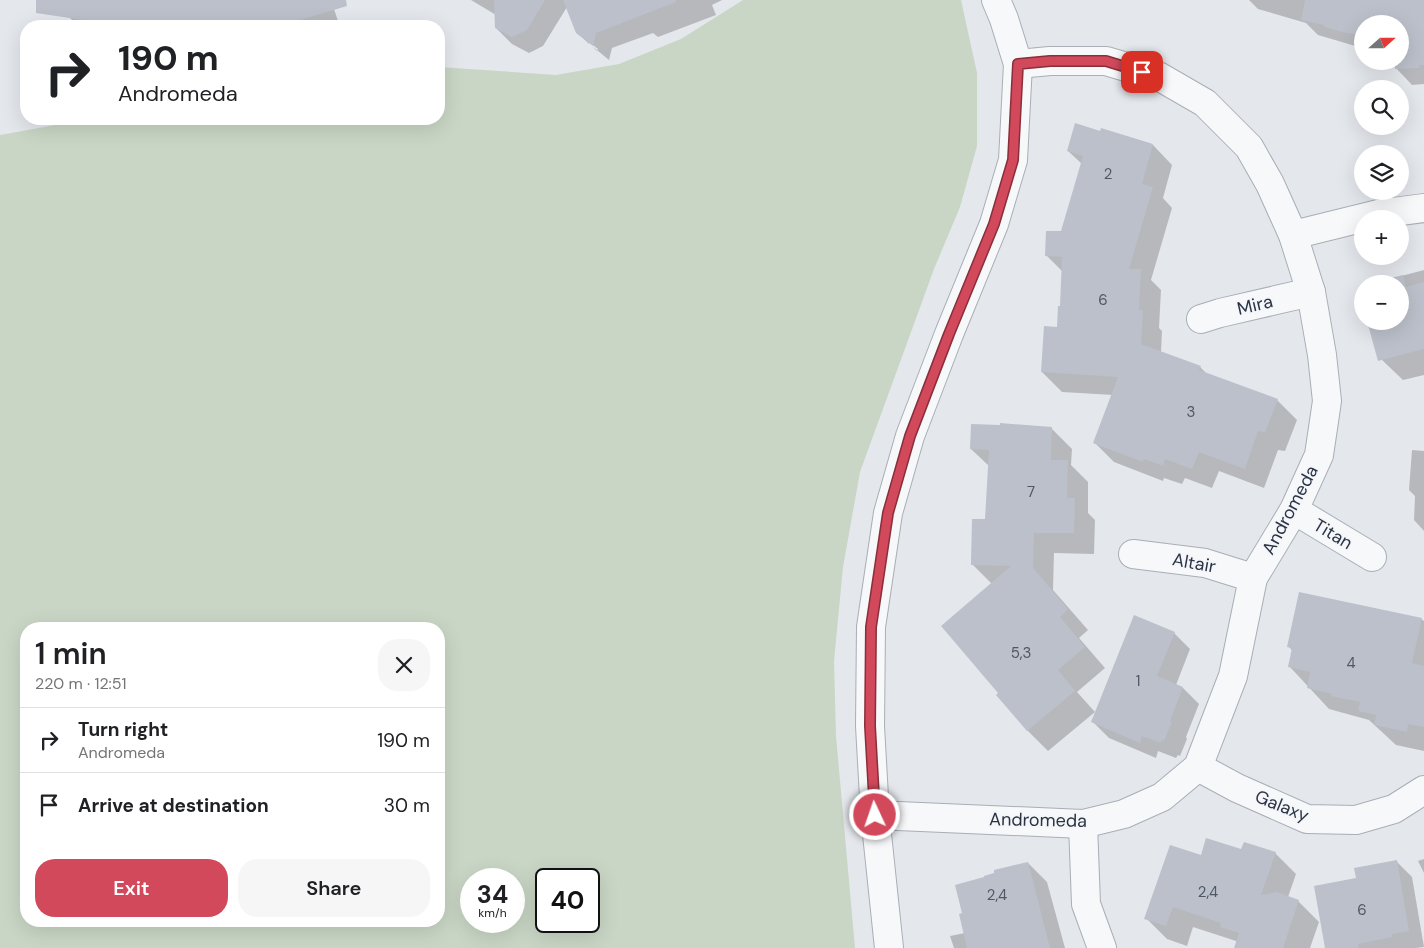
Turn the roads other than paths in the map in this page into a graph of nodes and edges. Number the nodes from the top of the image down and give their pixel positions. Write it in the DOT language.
graph roads {
  1 [pos="996,0"];
  2 [pos="1018,64"];
  3 [pos="1424,208"];
  4 [pos="1293,235"];
  5 [pos="1311,292"];
  6 [pos="1200,319"];
  7 [pos="1294,510"];
  8 [pos="1133,554"];
  9 [pos="1372,557"];
  10 [pos="1254,578"];
  11 [pos="1198,767"];
  12 [pos="1424,790"];
  13 [pos="875,815"];
  14 [pos="1083,824"];
  15 [pos="889,948"];
  16 [pos="1102,948"];
  1 -- 2 [label="street"];
  2 -- 4 [label="street, Andromeda"];
  2 -- 13 [label="street"];
  3 -- 4 [label="street"];
  4 -- 5 [label="street, Andromeda"];
  5 -- 6 [label="street, Mira"];
  5 -- 7 [label="street, Andromeda"];
  7 -- 9 [label="street, Titan"];
  7 -- 10 [label="street, Andromeda"];
  8 -- 10 [label="street, Altair"];
  10 -- 11 [label="street, Andromeda"];
  11 -- 12 [label="street, Galaxy"];
  11 -- 14 [label="street, Andromeda"];
  13 -- 14 [label="street, Andromeda"];
  13 -- 15 [label="street"];
  14 -- 16 [label="street"];
}
